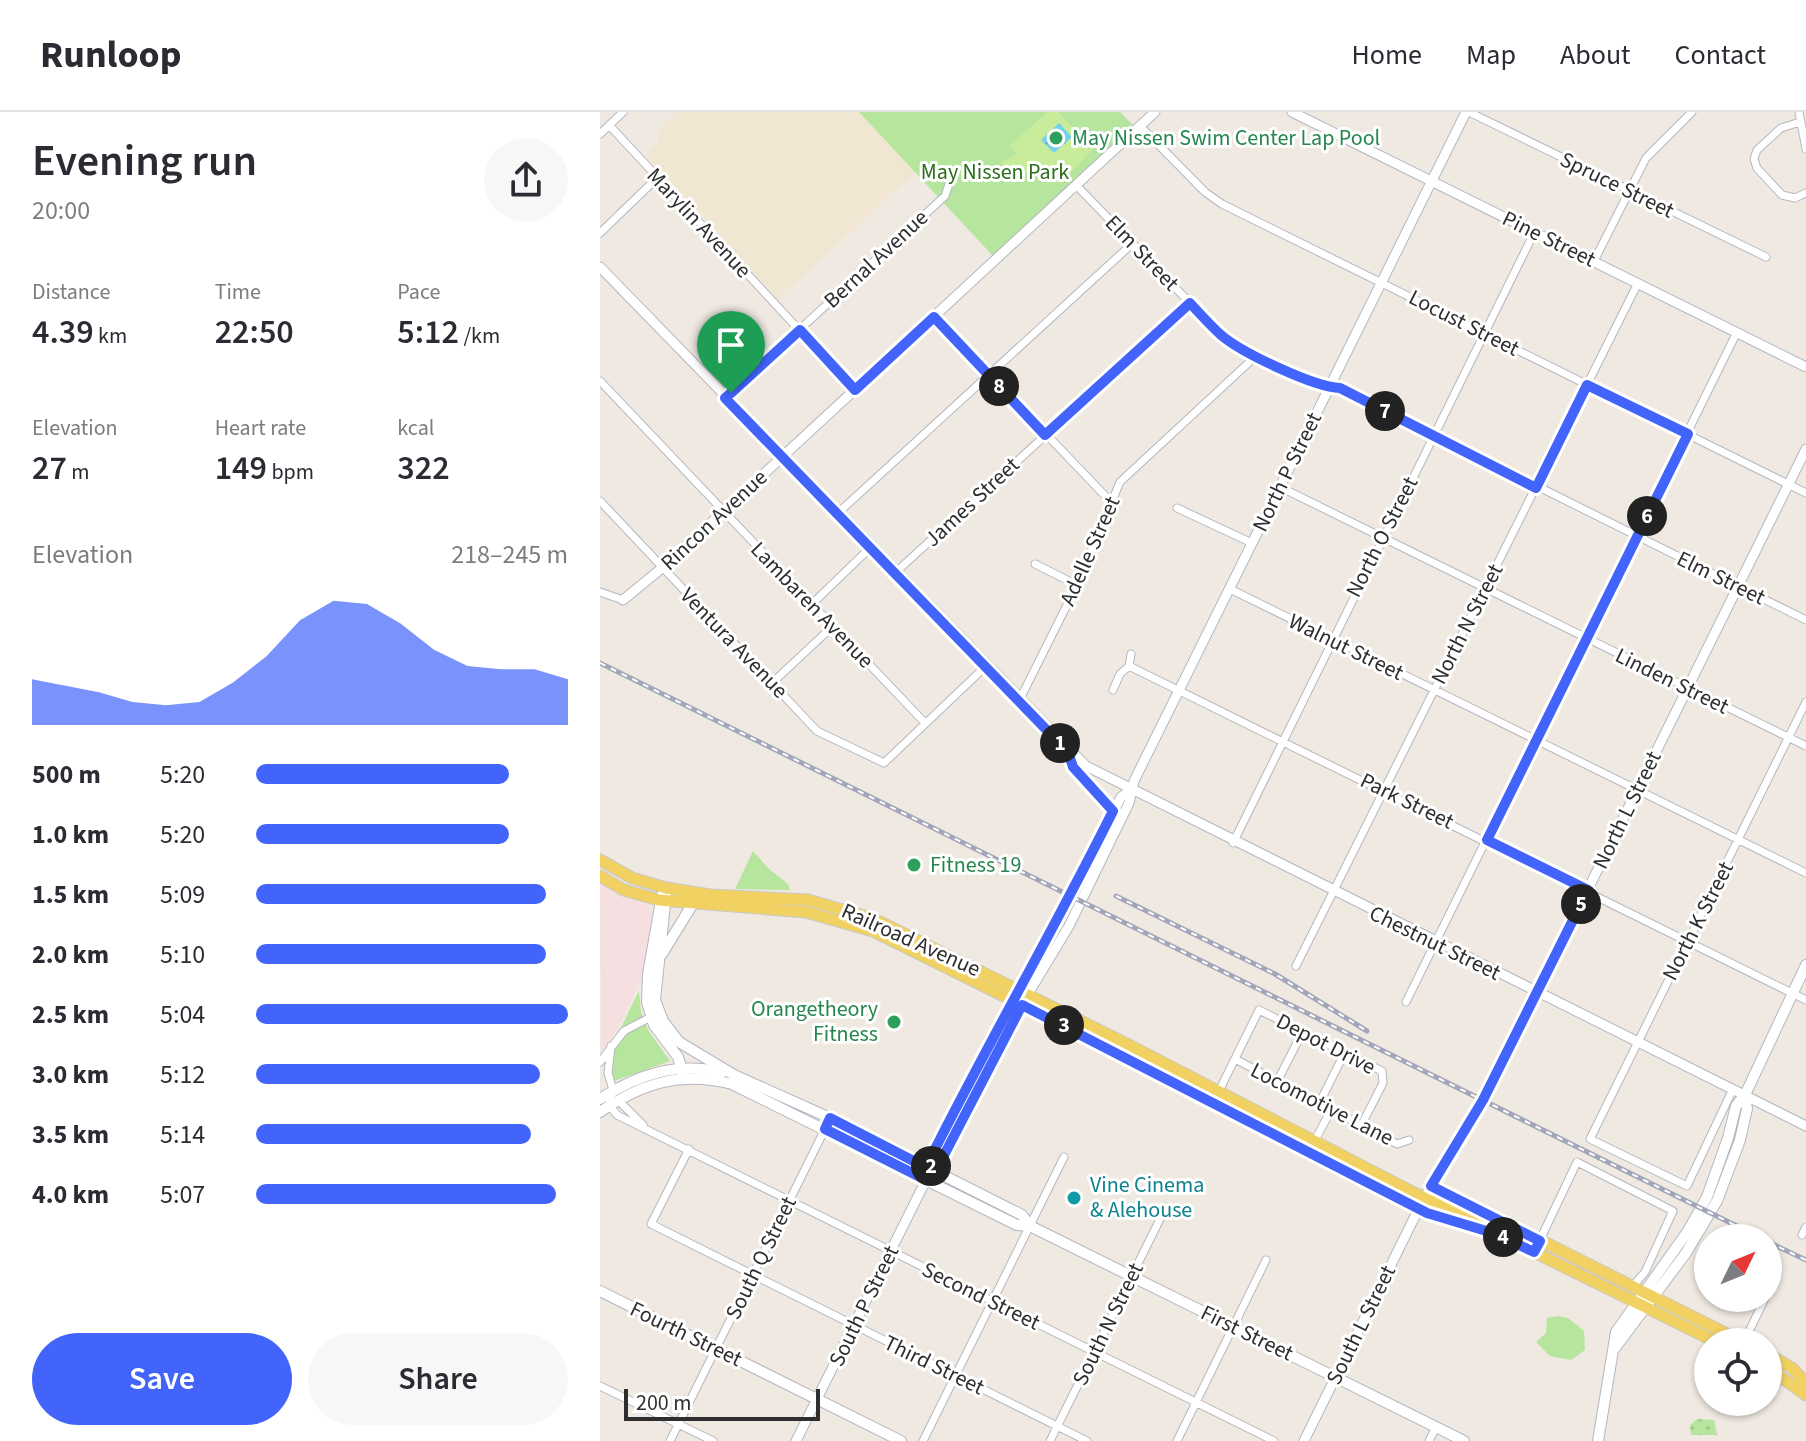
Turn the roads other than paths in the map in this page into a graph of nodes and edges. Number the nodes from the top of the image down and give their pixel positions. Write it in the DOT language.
graph roads {
  1 [pos="623,112"];
  2 [pos="1155,112"];
  3 [pos="1292,112"];
  4 [pos="1467,112"];
  5 [pos="1692,112"];
  6 [pos="1799,112"];
  7 [pos="1800,122"];
  8 [pos="609,125"];
  9 [pos="1140,126"];
  10 [pos="600,134"];
  11 [pos="1806,149"];
  12 [pos="657,178"];
  13 [pos="950,181"];
  14 [pos="1432,181"];
  15 [pos="1076,185"];
  16 [pos="1630,191"];
  17 [pos="1806,193"];
  18 [pos="600,233"];
  19 [pos="1534,233"];
  20 [pos="1133,243"];
  21 [pos="1766,257"];
  22 [pos="1594,261"];
  23 [pos="600,267"];
  24 [pos="1382,282"];
  25 [pos="1638,283"];
  26 [pos="1190,303"];
  27 [pos="934,317"];
  28 [pos="800,330"];
  29 [pos="1483,332"];
  30 [pos="1737,332"];
  31 [pos="1257,355"];
  32 [pos="1806,367"];
  33 [pos="989,375"];
  34 [pos="600,381"];
  35 [pos="1587,385"];
  36 [pos="1329,388"];
  37 [pos="855,390"];
  38 [pos="725,398"];
  39 [pos="1688,434"];
  40 [pos="1045,435"];
  41 [pos="1432,436"];
  42 [pos="1806,449"];
  43 [pos="782,457"];
  44 [pos="1789,485"];
  45 [pos="1280,487"];
  46 [pos="1536,488"];
  47 [pos="1806,493"];
  48 [pos="600,501"];
  49 [pos="1112,503"];
  50 [pos="1177,508"];
  51 [pos="722,511"];
  52 [pos="839,512"];
  53 [pos="1637,537"];
  54 [pos="1383,538"];
  55 [pos="1252,543"];
  56 [pos="872,546"];
  57 [pos="1035,564"];
  58 [pos="662,568"];
  59 [pos="896,572"];
  60 [pos="1077,585"];
  61 [pos="1739,587"];
  62 [pos="1230,589"];
  63 [pos="1484,590"];
  64 [pos="600,592"];
  65 [pos="623,600"];
  66 [pos="812,604"];
  67 [pos="1806,620"];
  68 [pos="833,626"];
  69 [pos="1331,640"];
  70 [pos="1586,640"];
  71 [pos="1131,654"];
  72 [pos="986,666"];
  73 [pos="1129,666"];
  74 [pos="772,683"];
  75 [pos="1688,688"];
  76 [pos="1113,690"];
  77 [pos="1434,690"];
  78 [pos="1179,691"];
  79 [pos="1019,701"];
  80 [pos="1806,702"];
  81 [pos="925,723"];
  82 [pos="1789,737"];
  83 [pos="1281,741"];
  84 [pos="1534,741"];
  85 [pos="1806,746"];
  86 [pos="1068,752"];
  87 [pos="1131,790"];
  88 [pos="1637,790"];
  89 [pos="1386,791"];
  90 [pos="1113,811"];
  91 [pos="1739,839"];
  92 [pos="1487,840"];
  93 [pos="1233,843"];
  94 [pos="600,860"];
  95 [pos="1806,873"];
  96 [pos="600,876"];
  97 [pos="666,888"];
  98 [pos="1588,890"];
  99 [pos="1335,893"];
  100 [pos="663,901"];
  101 [pos="692,905"];
  102 [pos="1688,940"];
  103 [pos="1435,943"];
  104 [pos="660,955"];
  105 [pos="1806,965"];
  106 [pos="1296,966"];
  107 [pos="1537,993"];
  108 [pos="1791,993"];
  109 [pos="1020,997"];
  110 [pos="1806,1000"];
  111 [pos="1406,1002"];
  112 [pos="655,1016"];
  113 [pos="1303,1031"];
  114 [pos="1639,1041"];
  115 [pos="611,1046"];
  116 [pos="1345,1052"];
  117 [pos="1235,1059"];
  118 [pos="600,1062"];
  119 [pos="682,1073"];
  120 [pos="734,1075"];
  121 [pos="1280,1076"];
  122 [pos="1732,1091"];
  123 [pos="1745,1095"];
  124 [pos="1216,1097"];
  125 [pos="1322,1098"];
  126 [pos="608,1101"];
  127 [pos="1331,1110"];
  128 [pos="828,1124"];
  129 [pos="1361,1126"];
  130 [pos="1806,1126"];
  131 [pos="1409,1140"];
  132 [pos="1312,1148"];
  133 [pos="689,1149"];
  134 [pos="1064,1157"];
  135 [pos="929,1175"];
  136 [pos="1431,1186"];
  137 [pos="790,1199"];
  138 [pos="1421,1204"];
  139 [pos="1166,1207"];
  140 [pos="1502,1223"];
  141 [pos="1030,1226"];
  142 [pos="1806,1227"];
  143 [pos="1802,1235"];
  144 [pos="1537,1246"];
  145 [pos="891,1251"];
  146 [pos="1266,1260"];
  147 [pos="753,1275"];
  148 [pos="1131,1277"];
  149 [pos="600,1291"];
  150 [pos="1642,1297"];
  151 [pos="992,1301"];
  152 [pos="854,1325"];
  153 [pos="1233,1327"];
  154 [pos="1712,1328"];
  155 [pos="1694,1329"];
  156 [pos="716,1348"];
  157 [pos="1094,1352"];
  158 [pos="1782,1362"];
  159 [pos="956,1376"];
  160 [pos="1336,1377"];
  161 [pos="1782,1378"];
  162 [pos="1806,1383"];
  163 [pos="600,1386"];
  164 [pos="1806,1395"];
  165 [pos="818,1400"];
  166 [pos="1196,1402"];
  167 [pos="678,1424"];
  168 [pos="1057,1426"];
  169 [pos="1436,1427"];
  170 [pos="670,1441"];
  171 [pos="713,1441"];
  172 [pos="796,1441"];
  173 [pos="901,1441"];
  174 [pos="923,1441"];
  175 [pos="1050,1441"];
  176 [pos="1087,1441"];
  177 [pos="1177,1441"];
  178 [pos="1274,1441"];
  179 [pos="1304,1441"];
  180 [pos="1429,1441"];
  181 [pos="1464,1441"];
  182 [pos="1598,1441"];
  1 -- 8 [label="street"];
  2 -- 9 [label="street, Rincon Avenue"];
  3 -- 14 [label="street, Pine Street"];
  4 -- 14 [label="street, North P Street"];
  4 -- 16 [label="street, Spruce Street"];
  5 -- 16 [label="street"];
  6 -- 7 [label="street"];
  7 -- 11 [label="street"];
  7 -- 17 [label="street"];
  8 -- 10 [label="street"];
  8 -- 12 [label="street, Marylin Avenue"];
  9 -- 15 [label="street, Rincon Avenue"];
  9 -- 24 [label="street, Locust Street"];
  12 -- 18 [label="street"];
  12 -- 28 [label="street, Marylin Avenue"];
  13 -- 28 [label="street, Bernal Avenue"];
  14 -- 19 [label="street, Pine Street"];
  14 -- 24 [label="street, North P Street"];
  15 -- 20 [label="street, Elm Street"];
  15 -- 27 [label="street, Rincon Avenue"];
  16 -- 21 [label="street, Spruce Street"];
  16 -- 22 [label="street"];
  19 -- 22 [label="street, Pine Street"];
  19 -- 29 [label="street, North O Street"];
  20 -- 26 [label="street, Elm Street"];
  20 -- 33 [label="street"];
  22 -- 25 [label="street, Pine Street"];
  23 -- 38 [label="street"];
  24 -- 29 [label="street, Locust Street"];
  24 -- 36 [label="street, North P Street"];
  25 -- 30 [label="street, Pine Street"];
  25 -- 35 [label="street, North N Street"];
  26 -- 31 [label="street, Elm Street"];
  26 -- 40 [label="street, James Street"];
  27 -- 33 [label="street"];
  27 -- 37 [label="street, Rincon Avenue"];
  28 -- 37 [label="street, Marylin Avenue"];
  28 -- 38 [label="street, Bernal Avenue"];
  29 -- 35 [label="street, Locust Street"];
  29 -- 41 [label="street, North O Street"];
  30 -- 32 [label="street, Pine Street"];
  30 -- 39 [label="street"];
  31 -- 36 [label="street, Elm Street"];
  31 -- 49 [label="street, Adelle Street"];
  33 -- 40 [label="street"];
  33 -- 52 [label="street"];
  34 -- 51 [label="street, Lambaren Avenue"];
  35 -- 39 [label="street, Locust Street"];
  35 -- 46 [label="street, North N Street"];
  36 -- 41 [label="street, Elm Street"];
  36 -- 45 [label="street, North P Street"];
  37 -- 43 [label="street, Rincon Avenue"];
  38 -- 43 [label="street"];
  39 -- 44 [label="street, Locust Street"];
  39 -- 53 [label="street"];
  40 -- 49 [label="street"];
  40 -- 59 [label="street, James Street"];
  41 -- 46 [label="street, Elm Street"];
  41 -- 54 [label="street, North O Street"];
  42 -- 44 [label="street, North L Street"];
  43 -- 51 [label="street, Rincon Avenue"];
  43 -- 52 [label="street"];
  44 -- 47 [label="street, Locust Street"];
  44 -- 61 [label="street, North L Street"];
  45 -- 54 [label="street, Linden Street"];
  45 -- 55 [label="street, North P Street"];
  46 -- 53 [label="street, Elm Street"];
  46 -- 63 [label="street, North N Street"];
  48 -- 58 [label="street, Ventura Avenue"];
  49 -- 60 [label="street, Adelle Street"];
  50 -- 55 [label="street"];
  51 -- 58 [label="street, Rincon Avenue"];
  51 -- 66 [label="street, Lambaren Avenue"];
  52 -- 56 [label="street"];
  53 -- 61 [label="street, Elm Street"];
  53 -- 70 [label="street"];
  54 -- 63 [label="street, Linden Street"];
  54 -- 69 [label="street, North O Street"];
  55 -- 62 [label="street, North P Street"];
  56 -- 59 [label="street"];
  56 -- 66 [label="street"];
  57 -- 60 [label="street"];
  58 -- 65 [label="street, Rincon Avenue"];
  58 -- 74 [label="street, Ventura Avenue"];
  59 -- 72 [label="street"];
  60 -- 79 [label="street, Adelle Street"];
  61 -- 67 [label="street, Elm Street"];
  61 -- 75 [label="street, North L Street"];
  62 -- 69 [label="street, Walnut Street"];
  62 -- 78 [label="street, North P Street"];
  63 -- 70 [label="street, Linden Street"];
  63 -- 77 [label="street, North N Street"];
  64 -- 65 [label="street"];
  66 -- 68 [label="street, Lambaren Avenue"];
  68 -- 74 [label="street"];
  68 -- 81 [label="street, Lambaren Avenue"];
  69 -- 77 [label="street, Walnut Street"];
  69 -- 83 [label="street, North O Street"];
  70 -- 75 [label="street, Linden Street"];
  70 -- 84 [label="street"];
  71 -- 73 [label="street"];
  72 -- 79 [label="street"];
  72 -- 81 [label="street"];
  73 -- 76 [label="street"];
  73 -- 78 [label="street, Park Street"];
  74 -- 81 [label="street, Ventura Avenue"];
  75 -- 82 [label="street, Linden Street"];
  75 -- 88 [label="street, North L Street"];
  77 -- 84 [label="street, Walnut Street"];
  77 -- 89 [label="street, North N Street"];
  78 -- 83 [label="street, Park Street"];
  78 -- 87 [label="street, North P Street"];
  79 -- 86 [label="street"];
  80 -- 82 [label="street, North K Street"];
  82 -- 85 [label="street, Linden Street"];
  82 -- 91 [label="street, North K Street"];
  83 -- 89 [label="street, Park Street"];
  83 -- 93 [label="street, North O Street"];
  84 -- 88 [label="street, Walnut Street"];
  84 -- 92 [label="street"];
  86 -- 87 [label="street, Chestnut Street"];
  86 -- 90 [label="street"];
  87 -- 90 [label="street, North P Street"];
  87 -- 93 [label="street, Chestnut Street"];
  87 -- 109 [label="street, North P Street"];
  88 -- 91 [label="street, Walnut Street"];
  88 -- 98 [label="street, North L Street"];
  89 -- 92 [label="street, Park Street"];
  89 -- 99 [label="street, North N Street"];
  90 -- 109 [label="street, North P Street"];
  91 -- 95 [label="street, Walnut Street"];
  91 -- 102 [label="street, North K Street"];
  92 -- 98 [label="street, Park Street"];
  92 -- 103 [label="street"];
  93 -- 99 [label="street, Chestnut Street"];
  94 -- 97 [label="main road, Railroad Avenue"];
  96 -- 100 [label="main road, Railroad Avenue"];
  97 -- 100 [label="main road"];
  97 -- 109 [label="main road, Railroad Avenue"];
  98 -- 102 [label="street, Park Street"];
  98 -- 107 [label="street, North L Street"];
  99 -- 103 [label="street, Chestnut Street"];
  99 -- 106 [label="street, North N Street"];
  100 -- 101 [label="main road, Railroad Avenue"];
  100 -- 104 [label="main road"];
  100 -- 112 [label="main road"];
  101 -- 104 [label="main road"];
  101 -- 109 [label="main road, Railroad Avenue"];
  102 -- 108 [label="street, Park Street"];
  102 -- 114 [label="street, North K Street"];
  103 -- 107 [label="street, Chestnut Street"];
  103 -- 111 [label="street"];
  104 -- 112 [label="main road"];
  105 -- 108 [label="main road"];
  107 -- 114 [label="street, Chestnut Street"];
  107 -- 136 [label="street, North L Street"];
  108 -- 110 [label="street, Park Street"];
  108 -- 123 [label="main road"];
  109 -- 124 [label="main road, Railroad Avenue"];
  109 -- 135 [label="street, South P Street"];
  112 -- 115 [label="street"];
  112 -- 119 [label="main road"];
  112 -- 120 [label="main road, First Street"];
  113 -- 116 [label="street, Depot Drive"];
  113 -- 117 [label="street, Depot Drive"];
  113 -- 121 [label="street"];
  114 -- 122 [label="street, Chestnut Street"];
  114 -- 122 [label="street, North K Street"];
  115 -- 118 [label="street"];
  115 -- 126 [label="street"];
  116 -- 125 [label="street"];
  116 -- 129 [label="street, Depot Drive"];
  117 -- 124 [label="street"];
  117 -- 127 [label="street, Locomotive Lane"];
  119 -- 120 [label="main road, First Street"];
  119 -- 126 [label="main road"];
  119 -- 128 [label="main road, First Street"];
  120 -- 128 [label="main road, First Street"];
  122 -- 123 [label="street, Chestnut Street"];
  123 -- 130 [label="street, Chestnut Street"];
  123 -- 150 [label="main road"];
  124 -- 132 [label="main road, Railroad Avenue"];
  126 -- 133 [label="street, Second Street"];
  127 -- 129 [label="street, Locomotive Lane"];
  127 -- 132 [label="street"];
  128 -- 135 [label="main road, First Street"];
  128 -- 137 [label="street, South Q Street"];
  129 -- 131 [label="street, Locomotive Lane"];
  132 -- 138 [label="main road, Railroad Avenue"];
  133 -- 137 [label="street, Second Street"];
  133 -- 147 [label="street, Third Street"];
  134 -- 141 [label="street"];
  135 -- 141 [label="main road, First Street"];
  135 -- 145 [label="street, South P Street"];
  136 -- 138 [label="street, North L Street"];
  136 -- 140 [label="main road"];
  137 -- 145 [label="street, Second Street"];
  137 -- 147 [label="street, South Q Street"];
  138 -- 140 [label="main road, Railroad Avenue"];
  138 -- 144 [label="main road, Railroad Avenue"];
  138 -- 160 [label="street, South L Street"];
  139 -- 148 [label="street, South N Street"];
  140 -- 144 [label="main road, Railroad Avenue"];
  141 -- 148 [label="main road, First Street"];
  141 -- 151 [label="street"];
  142 -- 143 [label="street"];
  144 -- 150 [label="main road, Railroad Avenue"];
  144 -- 150 [label="street"];
  145 -- 151 [label="street, Second Street"];
  145 -- 152 [label="street, South P Street"];
  146 -- 153 [label="street"];
  147 -- 152 [label="street, Third Street"];
  147 -- 156 [label="street, South Q Street"];
  148 -- 153 [label="main road, First Street"];
  148 -- 157 [label="street, South N Street"];
  149 -- 156 [label="main road, Fourth Street"];
  150 -- 154 [label="main road, Railroad Avenue"];
  150 -- 155 [label="main road, Railroad Avenue"];
  150 -- 182 [label="main road"];
  151 -- 157 [label="street, Second Street"];
  151 -- 159 [label="street"];
  152 -- 159 [label="street, Third Street"];
  152 -- 165 [label="street, South P Street"];
  153 -- 160 [label="main road, First Street"];
  153 -- 166 [label="street"];
  156 -- 165 [label="main road, Fourth Street"];
  156 -- 167 [label="street, South Q Street"];
  157 -- 166 [label="street, Second Street"];
  157 -- 168 [label="street, South N Street"];
  158 -- 162 [label="main road"];
  159 -- 168 [label="street, Third Street"];
  159 -- 174 [label="street"];
  160 -- 169 [label="main road, First Street"];
  160 -- 179 [label="street, South L Street"];
  161 -- 164 [label="main road"];
  163 -- 167 [label="street"];
  165 -- 172 [label="street, South P Street"];
  165 -- 173 [label="main road, Fourth Street"];
  166 -- 177 [label="street"];
  166 -- 178 [label="street, Second Street"];
  167 -- 170 [label="street, South Q Street"];
  167 -- 171 [label="street"];
  168 -- 175 [label="street, South N Street"];
  168 -- 176 [label="street, Third Street"];
  169 -- 180 [label="street"];
  169 -- 181 [label="main road, First Street"];
}
